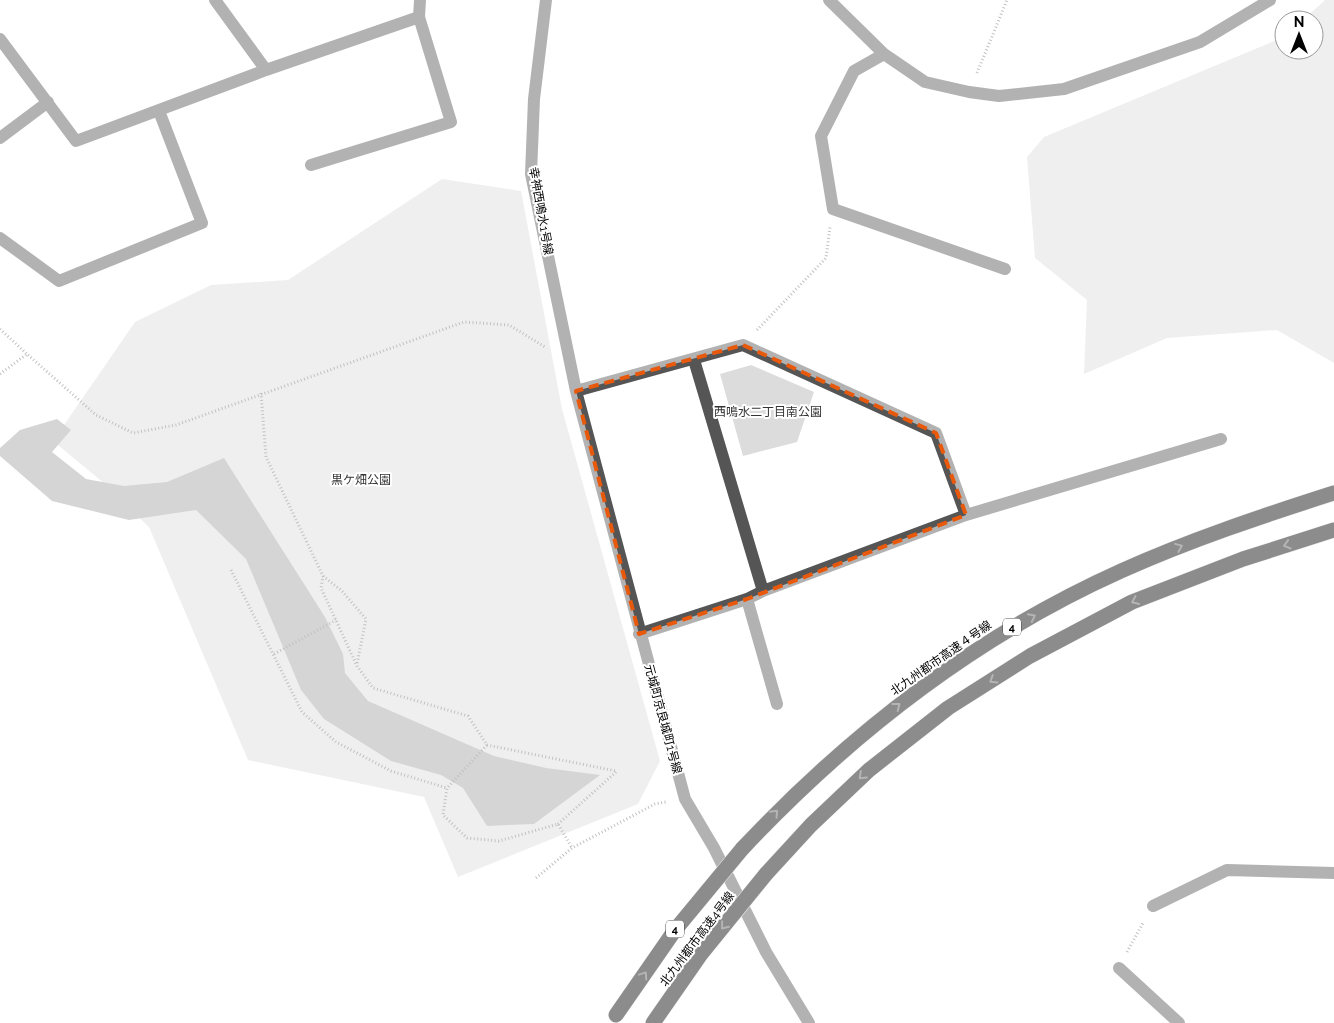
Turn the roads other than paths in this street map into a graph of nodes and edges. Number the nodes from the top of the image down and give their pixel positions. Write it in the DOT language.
graph roads {
  1 [pos="215,0"];
  2 [pos="420,0"];
  3 [pos="546,0"];
  4 [pos="828,0"];
  5 [pos="1270,0"];
  6 [pos="419,17"];
  7 [pos="0,39"];
  8 [pos="884,54"];
  9 [pos="266,70"];
  10 [pos="48,102"];
  11 [pos="159,111"];
  12 [pos="0,138"];
  13 [pos="311,165"];
  14 [pos="0,238"];
  15 [pos="1005,269"];
  16 [pos="694,360"];
  17 [pos="576,391"];
  18 [pos="1221,439"];
  19 [pos="1334,493"];
  20 [pos="966,515"];
  21 [pos="1334,530"];
  22 [pos="763,591"];
  23 [pos="747,599"];
  24 [pos="640,634"];
  25 [pos="777,704"];
  26 [pos="742,849"];
  27 [pos="1334,873"];
  28 [pos="1153,906"];
  29 [pos="1119,968"];
  30 [pos="614,1019"];
  31 [pos="653,1023"];
  32 [pos="809,1023"];
  33 [pos="1179,1023"];
  1 -- 9 [label="street"];
  2 -- 6 [label="street"];
  3 -- 17 [label="street, 幸神西鳴水1号線"];
  4 -- 8 [label="street"];
  5 -- 8 [label="street"];
  6 -- 9 [label="street"];
  6 -- 13 [label="street"];
  7 -- 10 [label="street"];
  8 -- 15 [label="street"];
  9 -- 11 [label="street"];
  10 -- 11 [label="street"];
  10 -- 12 [label="street"];
  11 -- 14 [label="street"];
  16 -- 17 [label="street"];
  16 -- 20 [label="street"];
  16 -- 22 [label="street"];
  17 -- 24 [label="street, 元城町京良城町1号線"];
  18 -- 20 [label="street"];
  26 -- 19 [label="highway, 北九州都市高速４号線 / 4, one-way"];
  20 -- 22 [label="street"];
  21 -- 31 [label="highway, 北九州都市高速4号線, one-way, bridge"];
  22 -- 23 [label="street"];
  23 -- 24 [label="street"];
  23 -- 25 [label="street"];
  24 -- 32 [label="street, 元城町京良城町1号線"];
  30 -- 26 [label="highway, 北九州都市高速4号線 / 4, one-way, bridge"];
  27 -- 28 [label="street"];
  29 -- 33 [label="street"];
}
